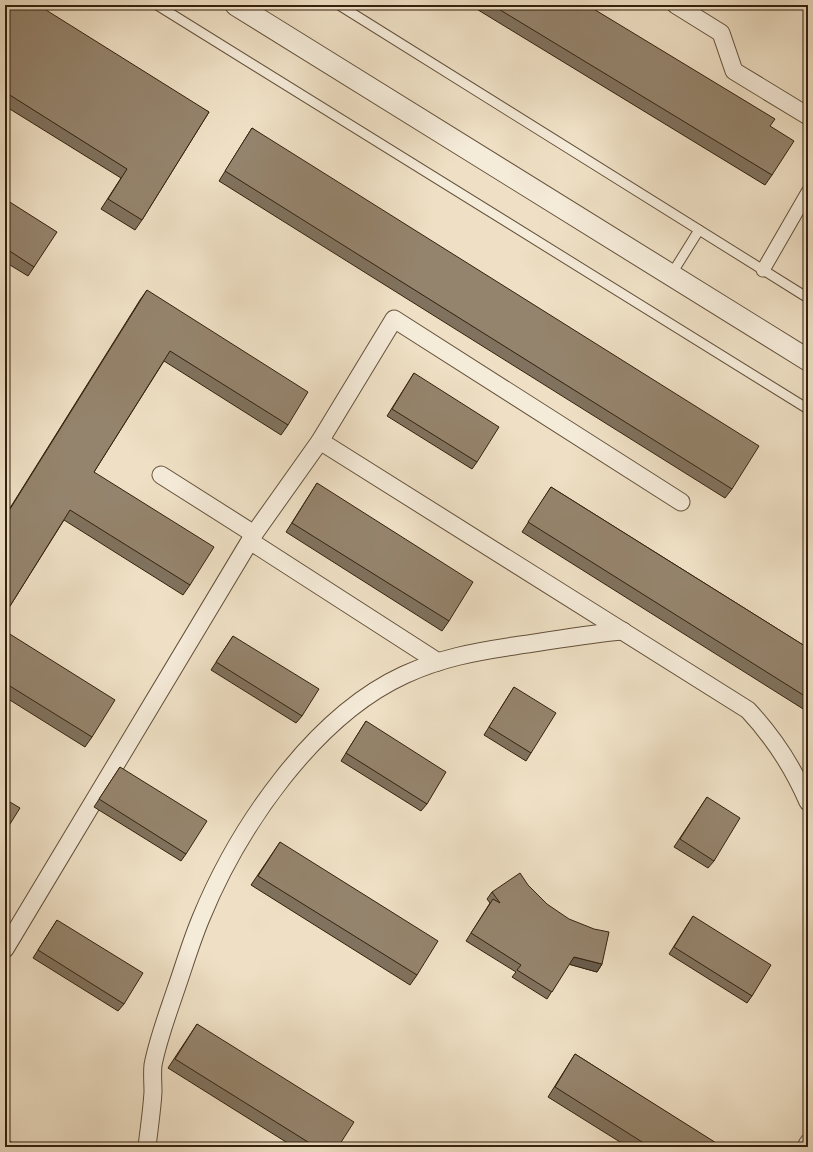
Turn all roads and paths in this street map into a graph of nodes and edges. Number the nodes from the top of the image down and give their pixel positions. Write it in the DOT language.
graph roads {
  1 [pos="156,5"];
  2 [pos="236,5"];
  3 [pos="339,5"];
  4 [pos="676,5"];
  5 [pos="808,116"];
  6 [pos="808,192"];
  7 [pos="699,230"];
  8 [pos="763,270"];
  9 [pos="671,275"];
  10 [pos="808,298"];
  11 [pos="808,360"];
  12 [pos="808,409"];
  13 [pos="320,441"];
  14 [pos="161,475"];
  15 [pos="681,502"];
  16 [pos="252,538"];
  17 [pos="623,631"];
  18 [pos="438,662"];
  19 [pos="808,802"];
  20 [pos="5,949"];
  21 [pos="808,1143"];
  22 [pos="147,1147"];
  23 [pos="806,1147"];
  1 -- 12 [label="lane"];
  2 -- 9 [label="street"];
  3 -- 7 [label="lane"];
  4 -- 5 [label="street"];
  6 -- 8 [label="street"];
  7 -- 8 [label="lane"];
  7 -- 9 [label="lane"];
  8 -- 10 [label="lane"];
  9 -- 11 [label="street"];
  13 -- 15 [label="street"];
  13 -- 16 [label="street"];
  13 -- 17 [label="street"];
  14 -- 16 [label="street"];
  16 -- 18 [label="street"];
  16 -- 20 [label="street"];
  17 -- 18 [label="street"];
  17 -- 19 [label="street"];
  18 -- 22 [label="street"];
  21 -- 23 [label="street"];
}
